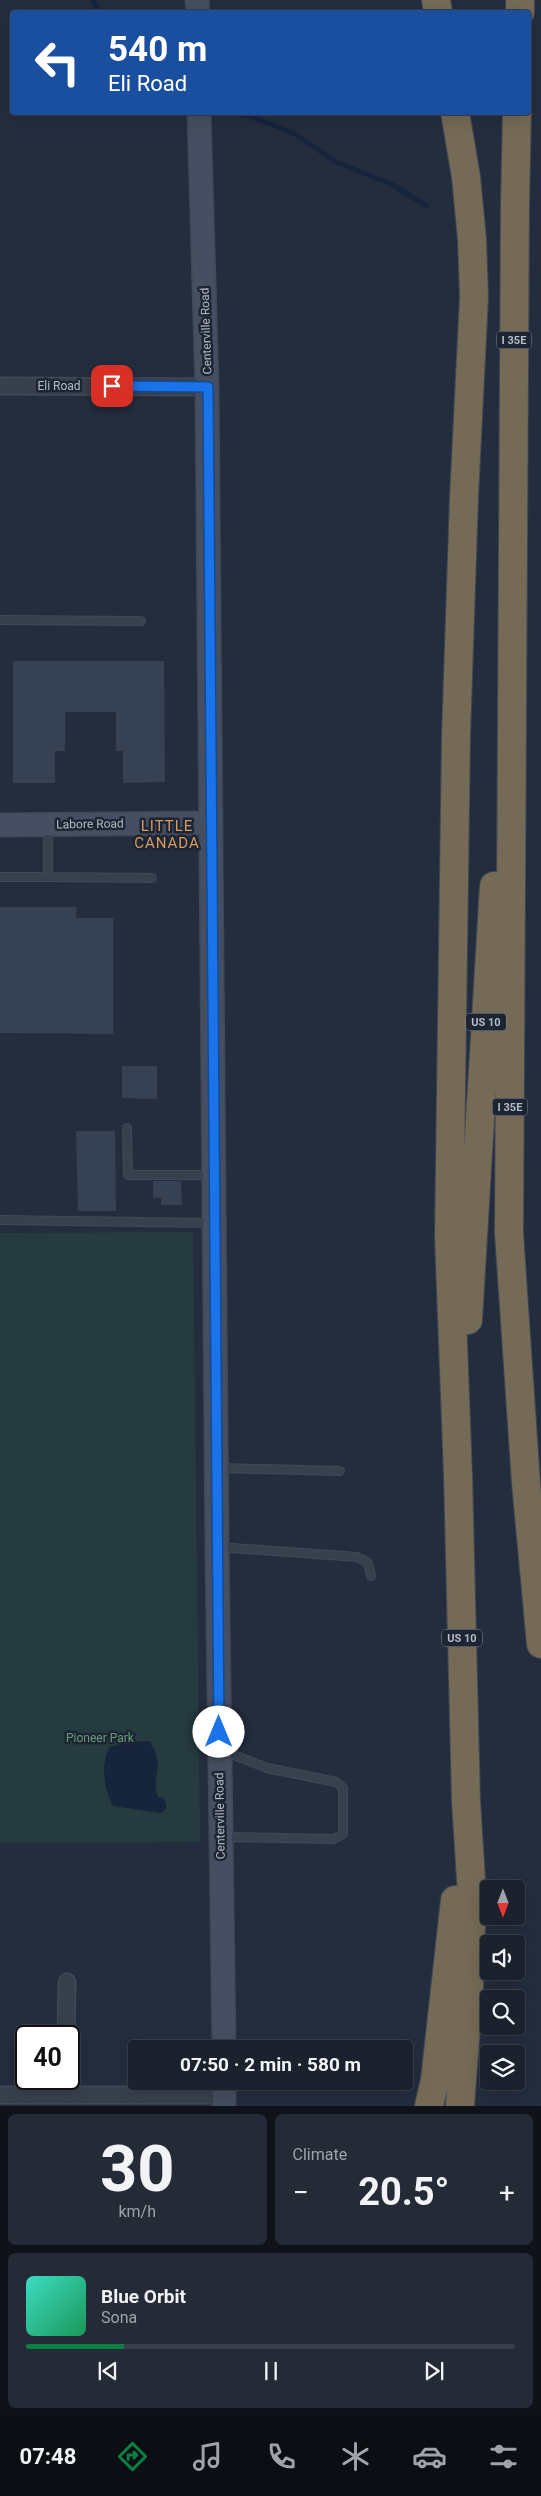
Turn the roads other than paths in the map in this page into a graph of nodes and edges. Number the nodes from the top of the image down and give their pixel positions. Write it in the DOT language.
graph roads {
  1 [pos="199,115"];
  2 [pos="456,115"];
  3 [pos="517,115"];
  4 [pos="0,386"];
  5 [pos="208,387"];
  6 [pos="514,568"];
  7 [pos="0,620"];
  8 [pos="141,621"];
  9 [pos="211,823"];
  10 [pos="0,825"];
  11 [pos="48,825"];
  12 [pos="0,877"];
  13 [pos="48,877"];
  14 [pos="152,878"];
  15 [pos="128,1128"];
  16 [pos="214,1174"];
  17 [pos="0,1220"];
  18 [pos="215,1223"];
  19 [pos="216,1468"];
  20 [pos="340,1471"];
  21 [pos="458,1475"];
  22 [pos="217,1547"];
  23 [pos="371,1576"];
  24 [pos="541,1644"];
  25 [pos="219,1749"];
  26 [pos="466,1801"];
  27 [pos="220,1837"];
  28 [pos="66,1982"];
  29 [pos="66,2025"];
  30 [pos="224,2040"];
  31 [pos="80,2088"];
  32 [pos="41,2090"];
  33 [pos="224,2094"];
  34 [pos="0,2095"];
  35 [pos="429,2106"];
  36 [pos="460,2106"];
  1 -- 5 [label="street, Centerville Road"];
  2 -- 21 [label="highway"];
  3 -- 6 [label="highway, I 35E"];
  4 -- 5 [label="street, Eli Road"];
  5 -- 9 [label="street, Centerville Road"];
  6 -- 21 [label="highway, US 10"];
  6 -- 24 [label="highway, I 35E"];
  7 -- 8 [label="lane"];
  9 -- 11 [label="street, Labore Road"];
  9 -- 16 [label="street, Centerville Road"];
  10 -- 11 [label="street, Labore Road"];
  11 -- 13 [label="lane"];
  12 -- 13 [label="lane"];
  13 -- 14 [label="lane"];
  15 -- 16 [label="lane"];
  16 -- 18 [label="street, Centerville Road"];
  17 -- 18 [label="lane"];
  18 -- 19 [label="street, Centerville Road"];
  19 -- 20 [label="lane"];
  19 -- 22 [label="street, Centerville Road"];
  21 -- 26 [label="highway, US 10"];
  22 -- 23 [label="lane"];
  22 -- 25 [label="street, Centerville Road"];
  25 -- 27 [label="street, Centerville Road"];
  25 -- 27 [label="lane"];
  26 -- 35 [label="highway"];
  26 -- 36 [label="highway, US 10"];
  27 -- 30 [label="street, Centerville Road"];
  28 -- 29 [label="street"];
  31 -- 33 [label="street"];
  32 -- 34 [label="street"];
}
